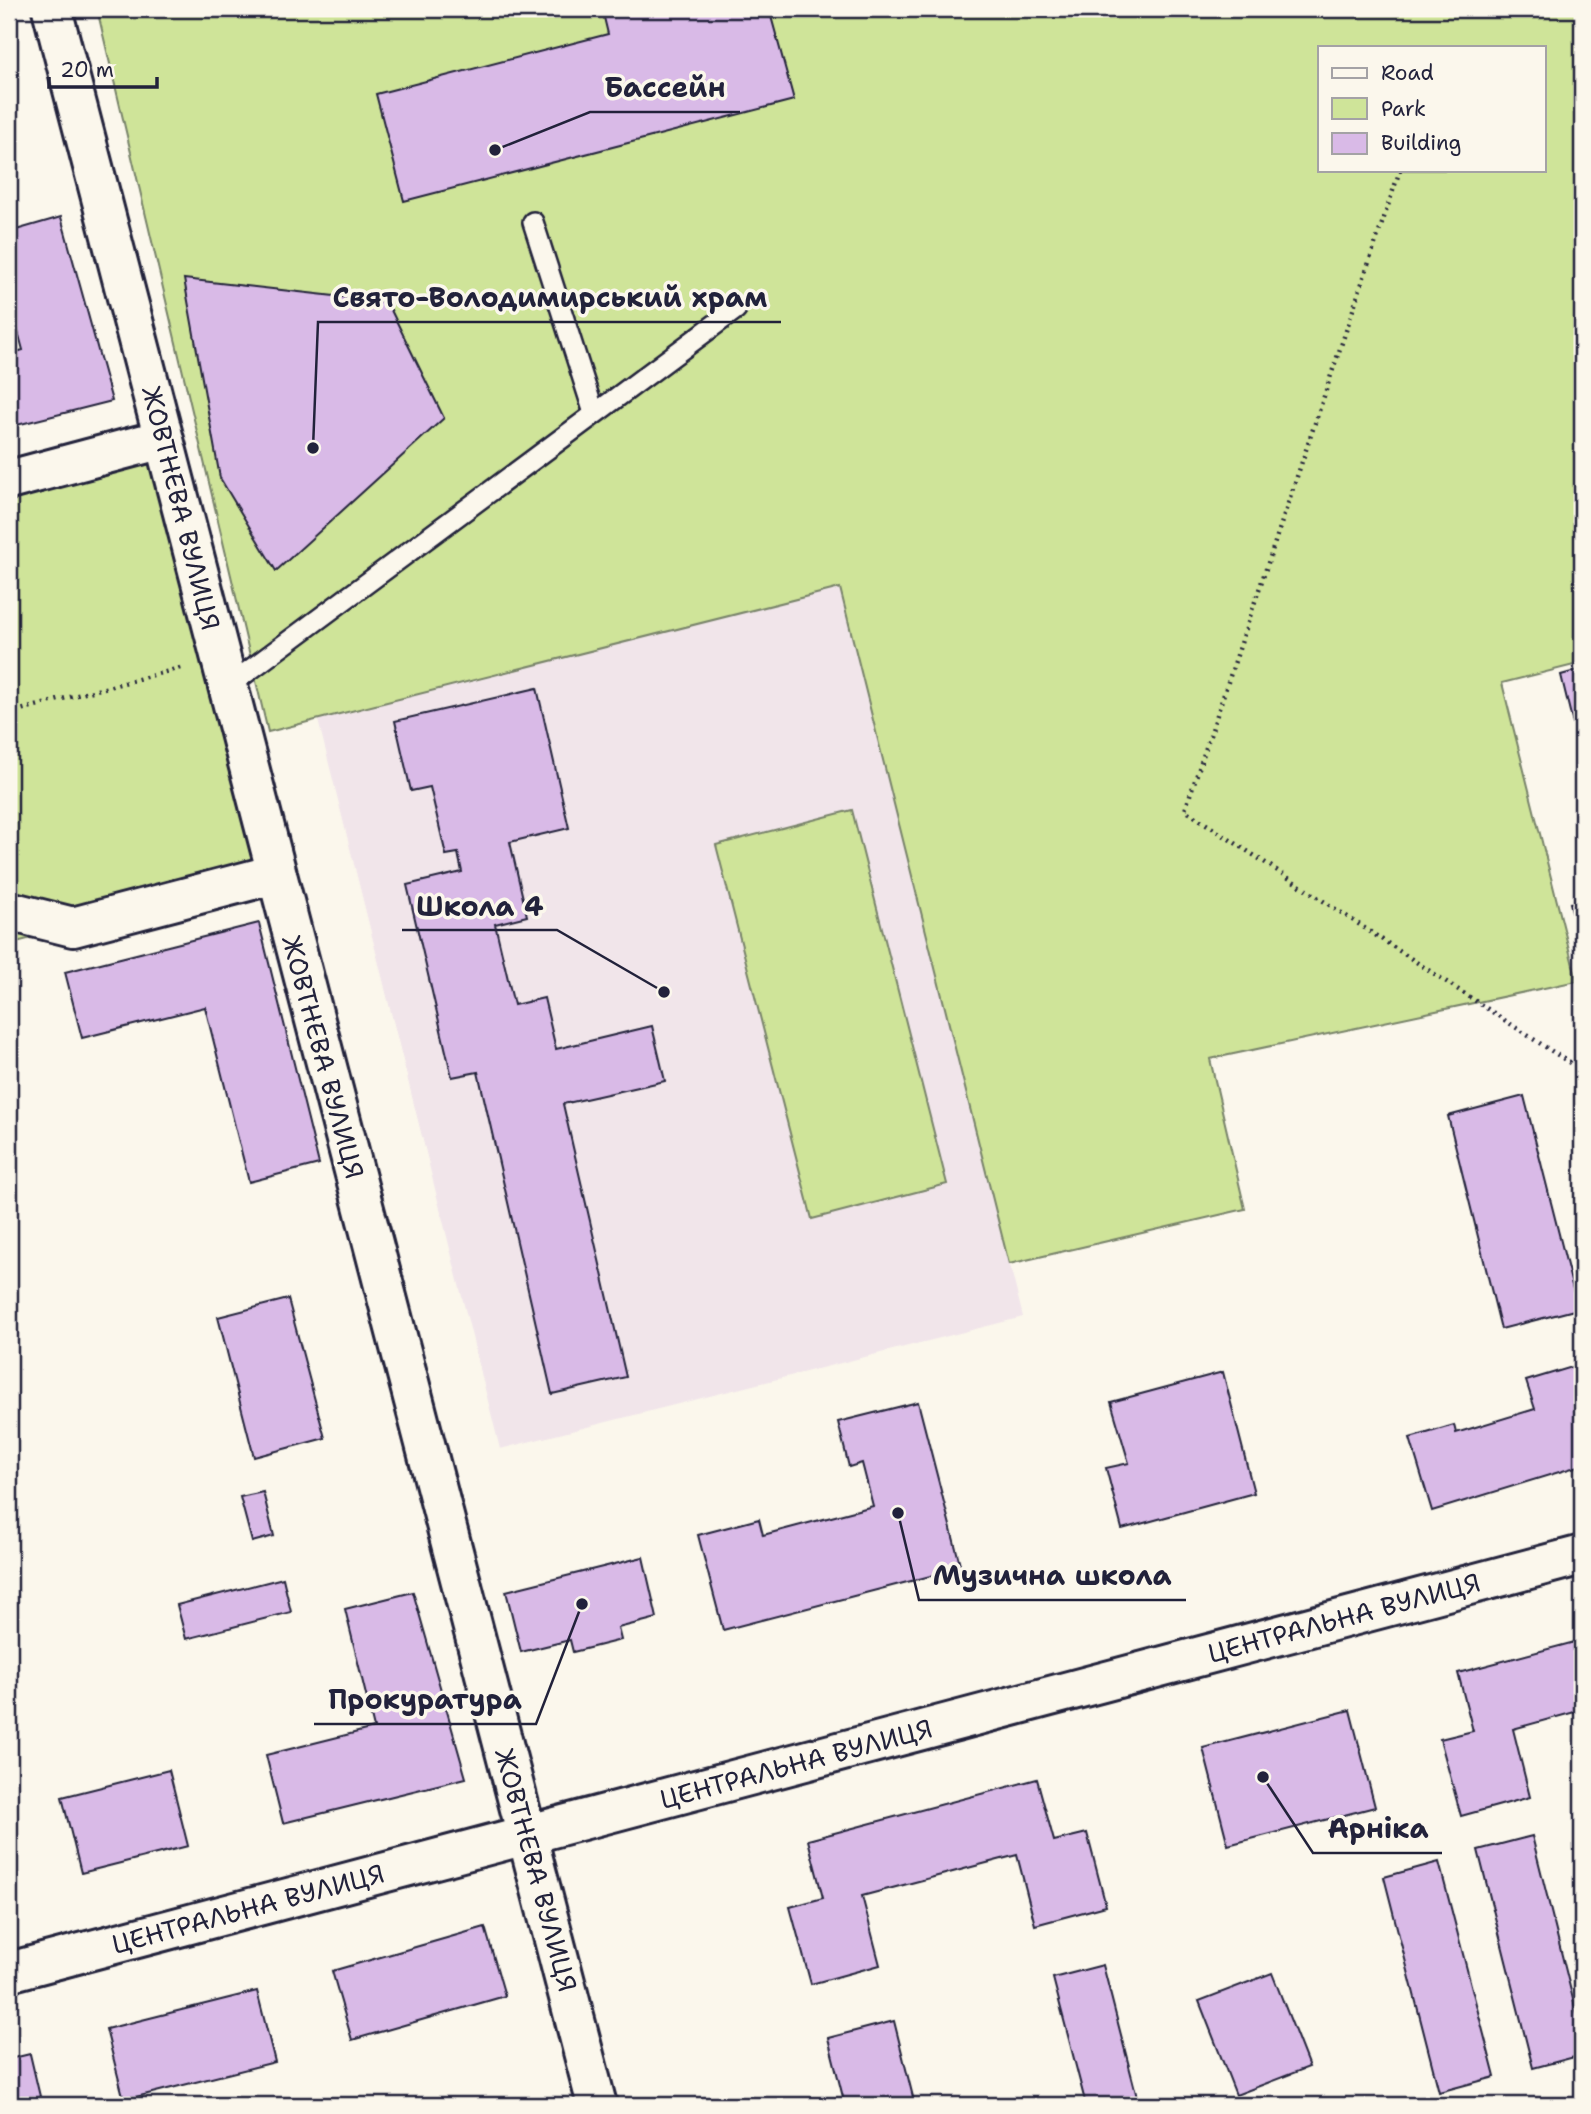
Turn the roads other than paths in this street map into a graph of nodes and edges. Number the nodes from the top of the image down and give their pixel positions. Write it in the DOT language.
graph roads {
  1 [pos="52,9"];
  2 [pos="533,222"];
  3 [pos="736,309"];
  4 [pos="594,413"];
  5 [pos="163,439"];
  6 [pos="9,480"];
  7 [pos="223,673"];
  8 [pos="275,874"];
  9 [pos="9,911"];
  10 [pos="1582,1555"];
  11 [pos="527,1836"];
  12 [pos="9,1972"];
  13 [pos="597,2105"];
  1 -- 5 [label="street, ЖОВТНЕВА ВУЛИЦЯ"];
  2 -- 4 [label="lane"];
  3 -- 4 [label="lane"];
  4 -- 7 [label="lane"];
  5 -- 6 [label="street"];
  5 -- 7 [label="street, ЖОВТНЕВА ВУЛИЦЯ"];
  7 -- 8 [label="street, ЖОВТНЕВА ВУЛИЦЯ"];
  8 -- 9 [label="street"];
  8 -- 11 [label="street, ЖОВТНЕВА ВУЛИЦЯ"];
  10 -- 11 [label="street, ЦЕНТРАЛЬНА ВУЛИЦЯ"];
  11 -- 12 [label="street, ЦЕНТРАЛЬНА ВУЛИЦЯ"];
  11 -- 13 [label="street, ЖОВТНЕВА ВУЛИЦЯ"];
}
